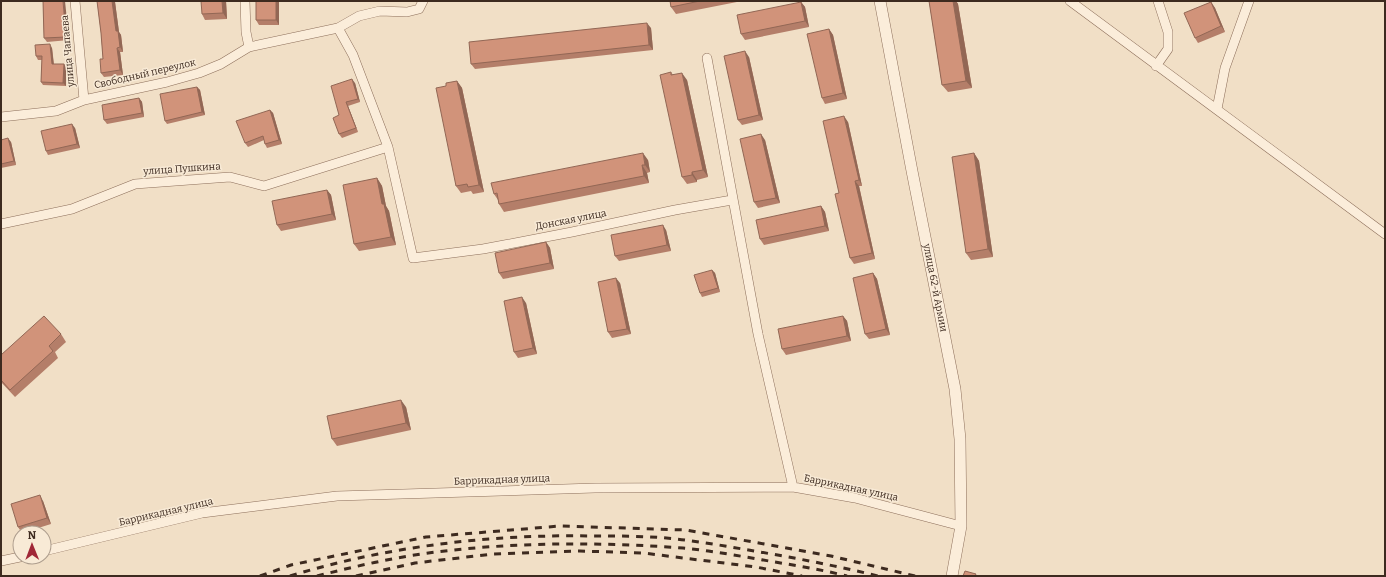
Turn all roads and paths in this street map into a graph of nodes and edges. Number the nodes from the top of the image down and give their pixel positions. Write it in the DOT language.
graph roads {
  1 [pos="75,1"];
  2 [pos="244,1"];
  3 [pos="423,1"];
  4 [pos="880,1"];
  5 [pos="1070,1"];
  6 [pos="1158,1"];
  7 [pos="1249,1"];
  8 [pos="338,28"];
  9 [pos="249,47"];
  10 [pos="707,58"];
  11 [pos="1156,66"];
  12 [pos="84,100"];
  13 [pos="1217,109"];
  14 [pos="1,117"];
  15 [pos="388,147"];
  16 [pos="732,200"];
  17 [pos="1,224"];
  18 [pos="1385,234"];
  19 [pos="793,487"];
  20 [pos="961,526"];
  21 [pos="52,549"];
  22 [pos="12,559"];
  23 [pos="1,561"];
  24 [pos="952,576"];
  1 -- 12 [label="street, улица Чапаева"];
  2 -- 9 [label="street"];
  3 -- 8 [label="street, Свободный переулок"];
  4 -- 20 [label="street, улица 62-й Армии"];
  5 -- 11 [label="street"];
  6 -- 11 [label="street"];
  7 -- 13 [label="street"];
  8 -- 9 [label="street, Свободный переулок"];
  8 -- 15 [label="street"];
  9 -- 12 [label="street, Свободный переулок"];
  10 -- 16 [label="street"];
  11 -- 13 [label="street"];
  12 -- 14 [label="street, Свободный переулок"];
  13 -- 18 [label="street"];
  15 -- 16 [label="street, Донская улица"];
  15 -- 17 [label="street, улица Пушкина"];
  16 -- 19 [label="street"];
  19 -- 20 [label="street, Баррикадная улица"];
  19 -- 21 [label="street, Баррикадная улица"];
  20 -- 24 [label="street, улица 62-й Армии"];
  22 -- 23 [label="street"];
}
